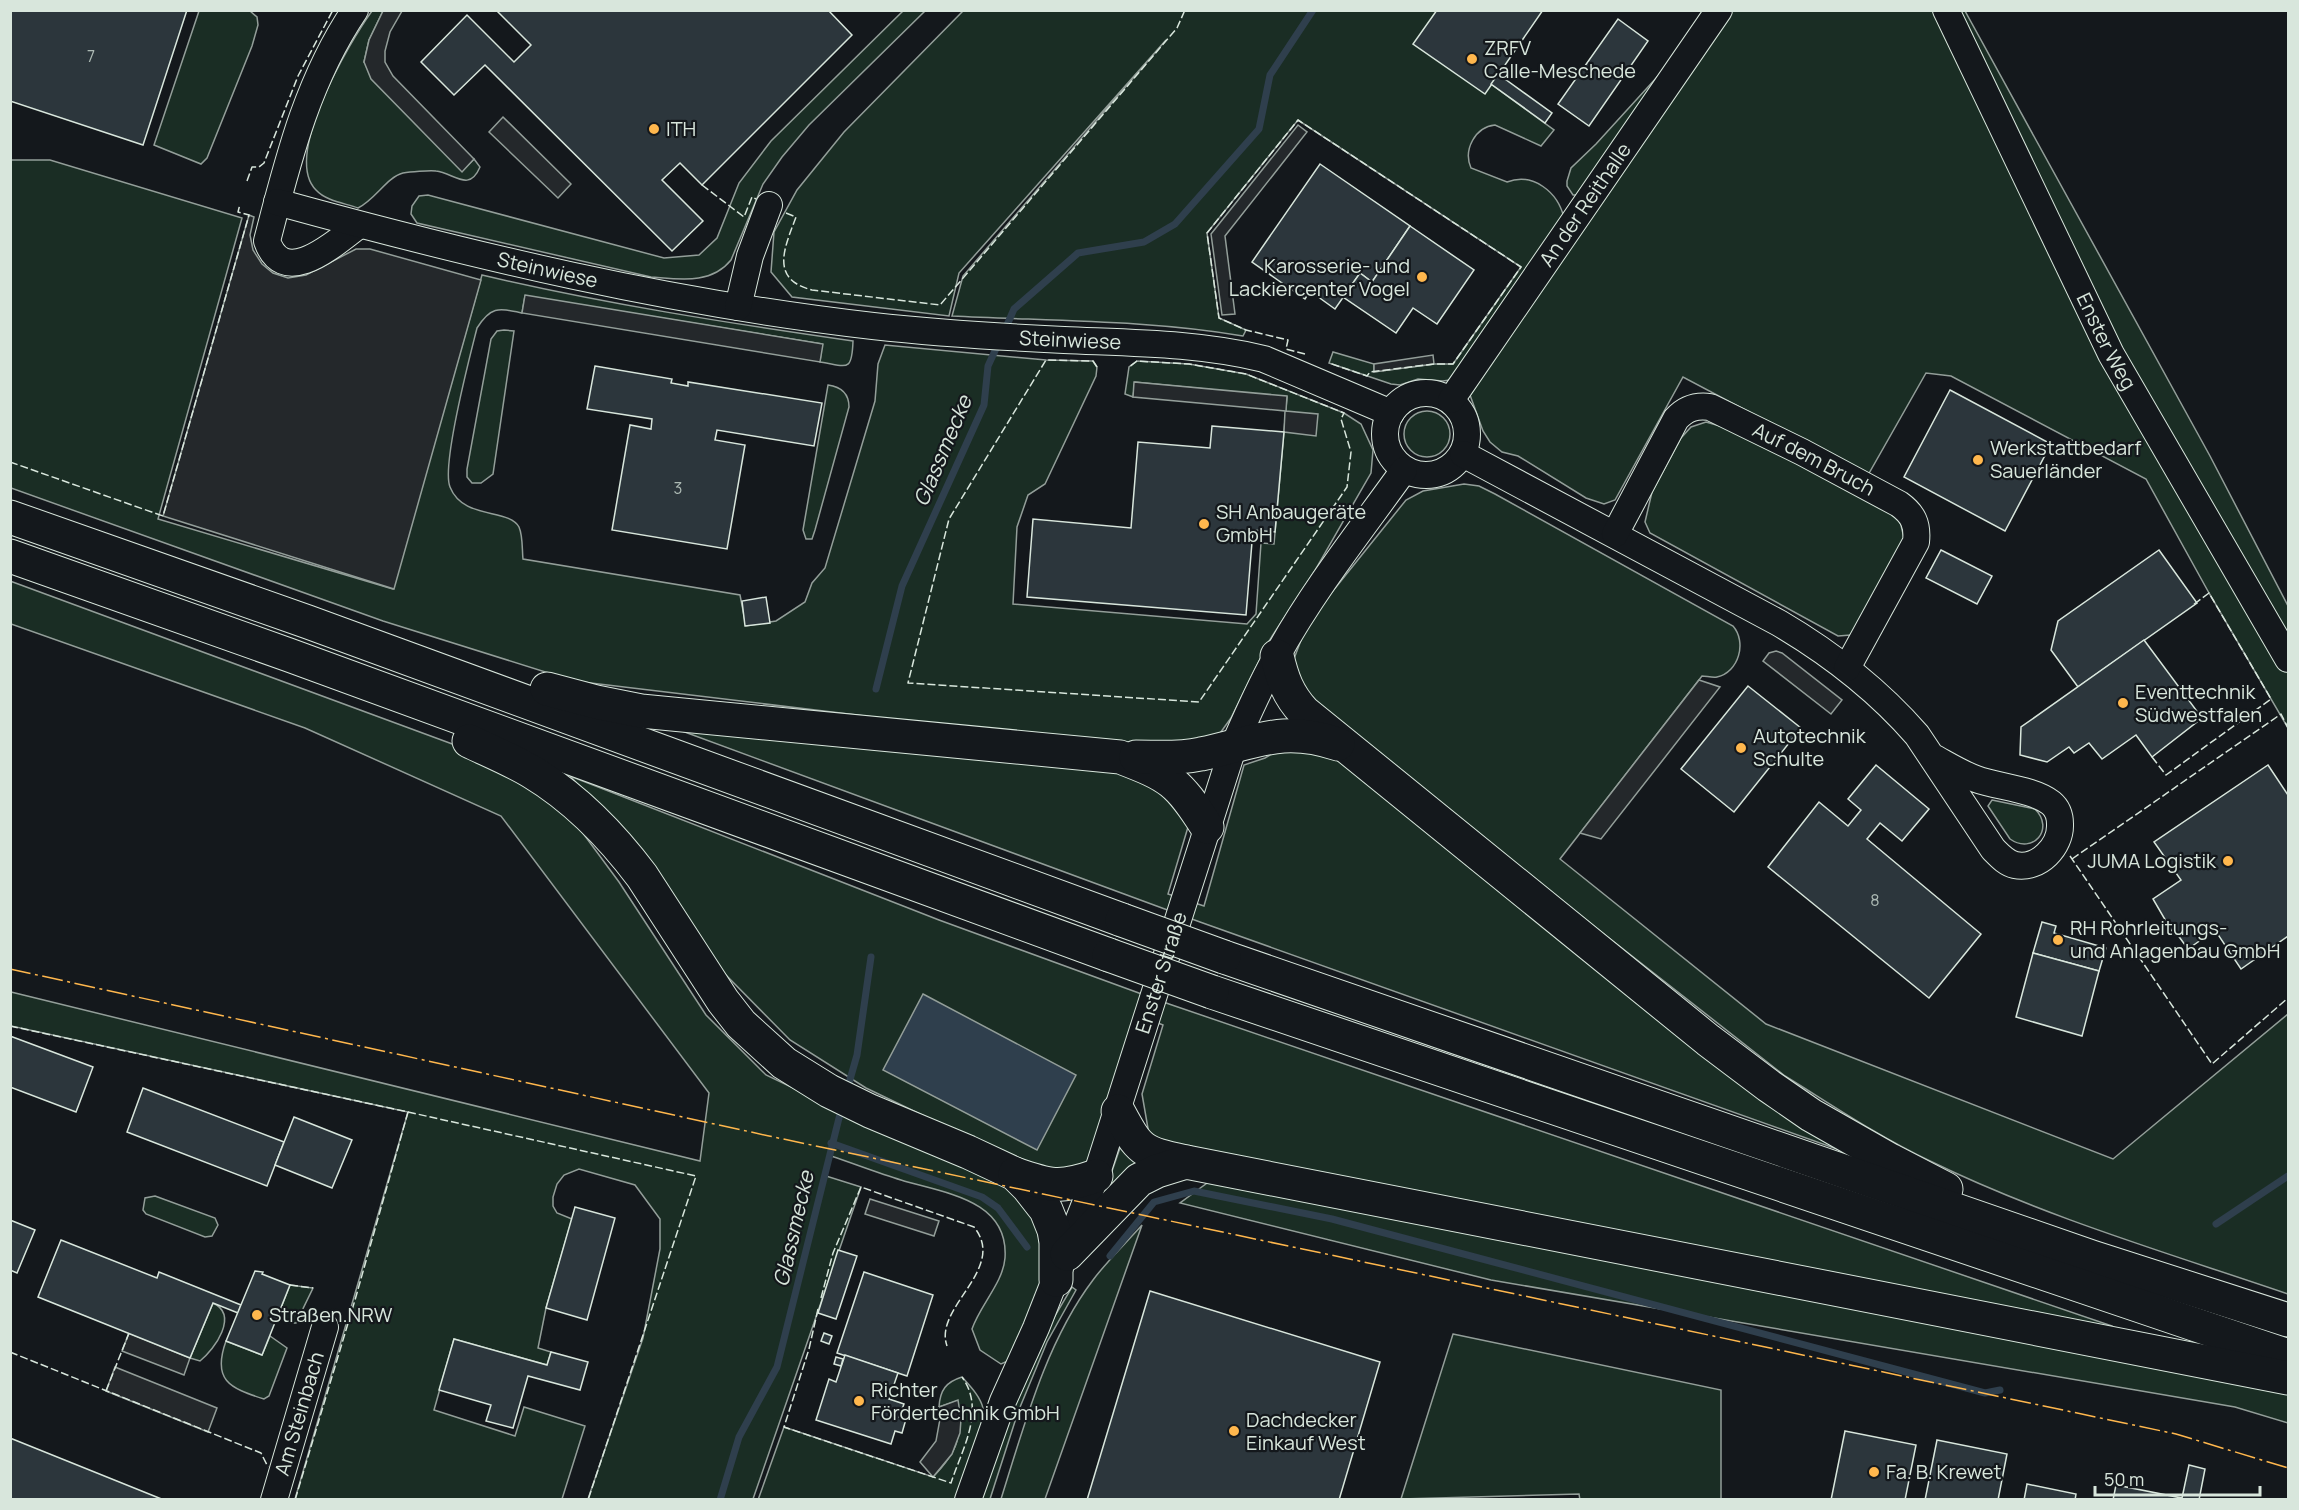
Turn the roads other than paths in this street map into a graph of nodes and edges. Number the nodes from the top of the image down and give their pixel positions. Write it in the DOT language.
graph roads {
  1 [pos="355,10"];
  2 [pos="1719,10"];
  3 [pos="1946,10"];
  4 [pos="277,202"];
  5 [pos="769,205"];
  6 [pos="359,225"];
  7 [pos="738,307"];
  8 [pos="1451,400"];
  9 [pos="1391,413"];
  10 [pos="1463,454"];
  11 [pos="1404,470"];
  12 [pos="10,518"];
  13 [pos="1615,534"];
  14 [pos="10,556"];
  15 [pos="308,622"];
  16 [pos="289,656"];
  17 [pos="1277,656"];
  18 [pos="2289,659"];
  19 [pos="1847,668"];
  20 [pos="1234,745"];
  21 [pos="1346,746"];
  22 [pos="1120,756"];
  23 [pos="1931,756"];
  24 [pos="1207,827"];
  25 [pos="1118,1111"];
  26 [pos="1186,1162"];
  27 [pos="1015,1174"];
  28 [pos="1096,1176"];
  29 [pos="2092,1257"];
  30 [pos="1061,1267"];
  31 [pos="2289,1320"];
  32 [pos="325,1327"];
  33 [pos="2289,1356"];
  34 [pos="2289,1378"];
  35 [pos="274,1500"];
  36 [pos="968,1500"];
  1 -- 4 [label="street"];
  2 -- 8 [label="street, An der Reithalle"];
  3 -- 18 [label="street, Enster Weg"];
  4 -- 6 [label="street, Steinwiese"];
  4 -- 6 [label="street"];
  5 -- 7 [label="street"];
  6 -- 7 [label="street, Steinwiese"];
  7 -- 9 [label="street, Steinwiese"];
  8 -- 9 [label="street"];
  8 -- 10 [label="street"];
  9 -- 11 [label="street"];
  10 -- 11 [label="street"];
  10 -- 13 [label="street"];
  11 -- 17 [label="street, Enster Straße"];
  12 -- 15 [label="highway"];
  13 -- 19 [label="street"];
  13 -- 19 [label="street, Auf dem Bruch"];
  14 -- 16 [label="highway"];
  15 -- 22 [label="highway"];
  15 -- 29 [label="highway, bridge"];
  16 -- 27 [label="highway"];
  16 -- 33 [label="highway, bridge"];
  17 -- 20 [label="street, Enster Straße"];
  17 -- 21 [label="highway"];
  19 -- 23 [label="street"];
  20 -- 21 [label="highway"];
  20 -- 22 [label="highway"];
  20 -- 24 [label="street, Enster Straße"];
  21 -- 29 [label="highway"];
  22 -- 24 [label="highway"];
  23 -- 23 [label="street"];
  24 -- 25 [label="street, Enster Straße"];
  25 -- 26 [label="highway"];
  25 -- 28 [label="street, Enster Straße"];
  26 -- 30 [label="highway"];
  26 -- 34 [label="highway"];
  27 -- 28 [label="highway"];
  27 -- 30 [label="highway"];
  28 -- 30 [label="street, Enster Straße"];
  29 -- 31 [label="highway"];
  30 -- 36 [label="street, Enster Straße"];
  32 -- 35 [label="street, Am Steinbach"];
}
